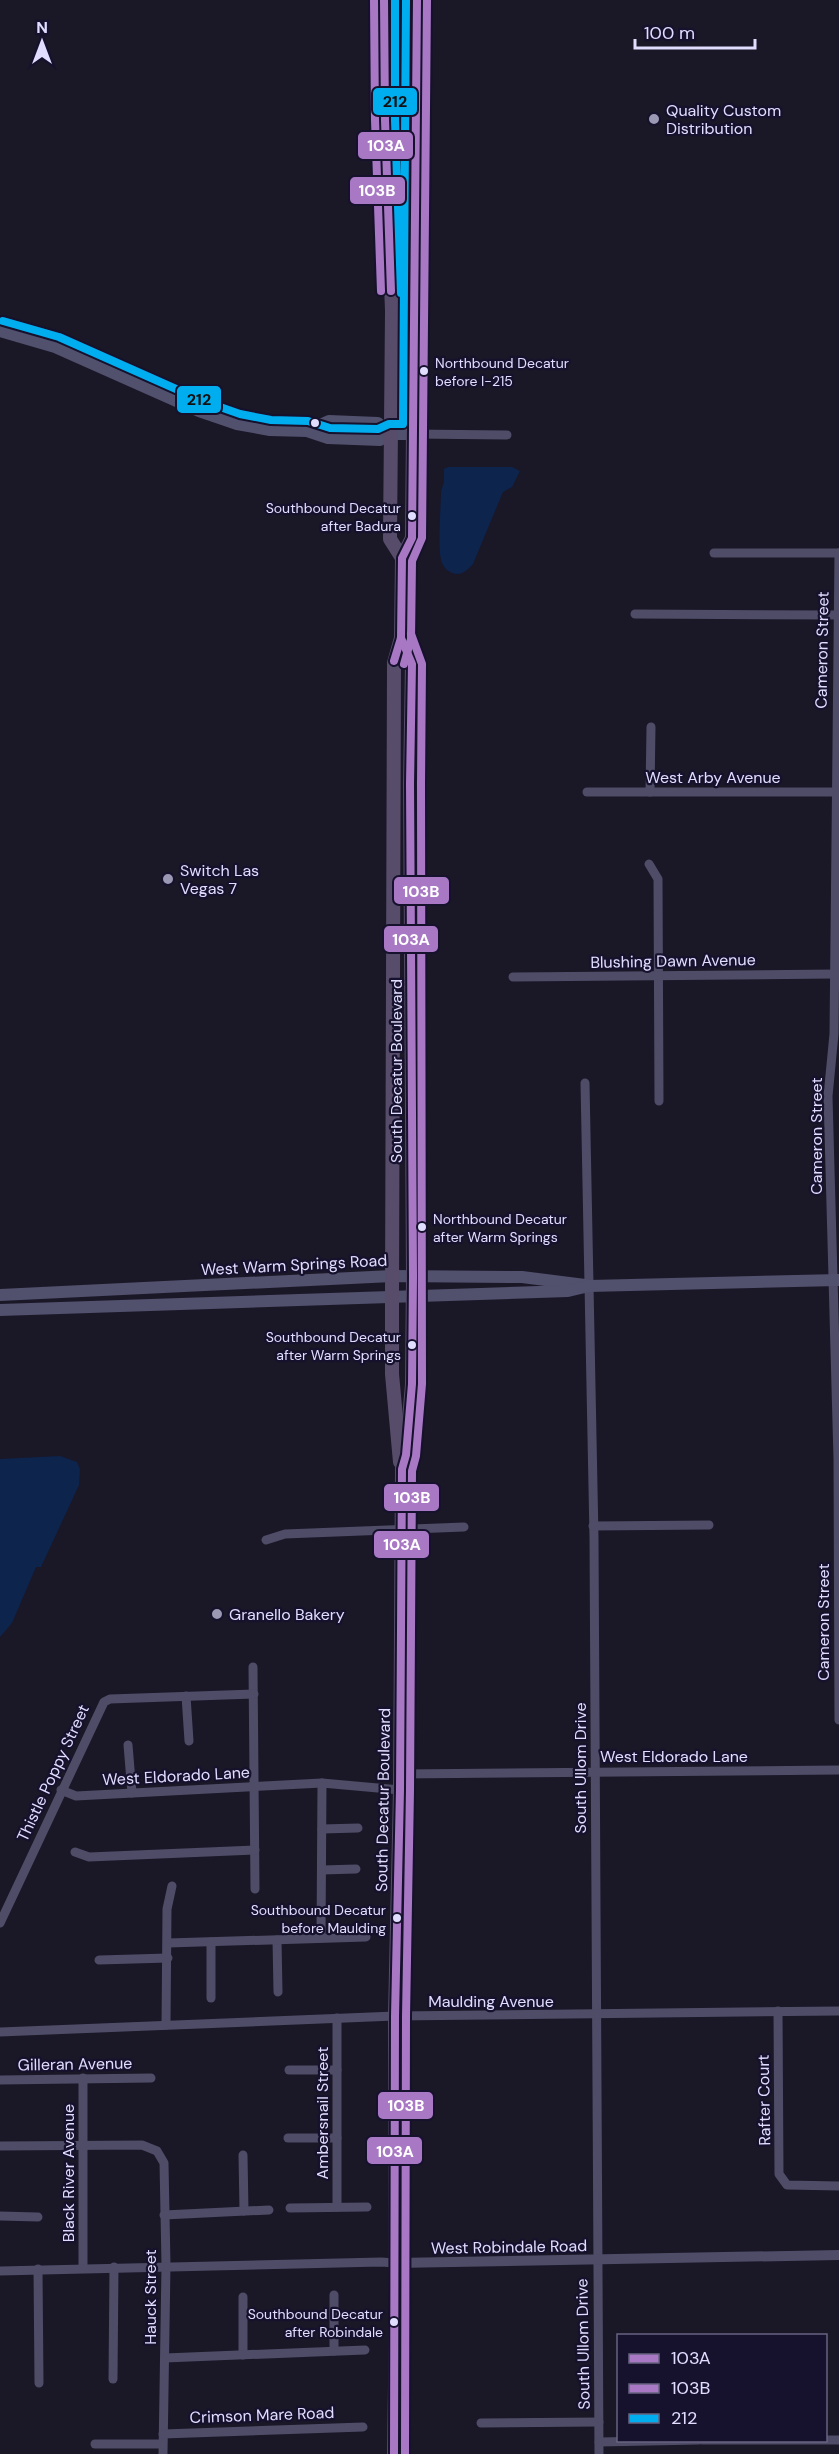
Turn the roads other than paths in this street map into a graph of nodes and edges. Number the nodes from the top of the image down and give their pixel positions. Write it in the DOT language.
graph roads {
  1 [pos="374,0"];
  2 [pos="384,0"];
  3 [pos="419,4"];
  4 [pos="384,46"];
  5 [pos="0,331"];
  6 [pos="391,434"];
  7 [pos="413,434"];
  8 [pos="507,435"];
  9 [pos="714,553"];
  10 [pos="839,553"];
  11 [pos="402,558"];
  12 [pos="635,614"];
  13 [pos="838,615"];
  14 [pos="402,638"];
  15 [pos="651,727"];
  16 [pos="587,792"];
  17 [pos="651,792"];
  18 [pos="837,792"];
  19 [pos="649,864"];
  20 [pos="835,974"];
  21 [pos="658,976"];
  22 [pos="513,977"];
  23 [pos="837,1034"];
  24 [pos="585,1083"];
  25 [pos="658,1101"];
  26 [pos="392,1276"];
  27 [pos="413,1276"];
  28 [pos="837,1280"];
  29 [pos="589,1286"];
  30 [pos="0,1295"];
  31 [pos="413,1296"];
  32 [pos="392,1297"];
  33 [pos="0,1310"];
  34 [pos="838,1459"];
  35 [pos="402,1469"];
  36 [pos="710,1525"];
  37 [pos="593,1526"];
  38 [pos="464,1527"];
  39 [pos="402,1528"];
  40 [pos="266,1540"];
  41 [pos="253,1667"];
  42 [pos="254,1694"];
  43 [pos="186,1696"];
  44 [pos="839,1720"];
  45 [pos="189,1741"];
  46 [pos="128,1745"];
  47 [pos="839,1770"];
  48 [pos="595,1771"];
  49 [pos="400,1774"];
  50 [pos="322,1783"];
  51 [pos="255,1787"];
  52 [pos="61,1790"];
  53 [pos="400,1790"];
  54 [pos="132,1793"];
  55 [pos="358,1828"];
  56 [pos="322,1829"];
  57 [pos="255,1850"];
  58 [pos="75,1852"];
  59 [pos="356,1869"];
  60 [pos="322,1870"];
  61 [pos="172,1886"];
  62 [pos="255,1889"];
  63 [pos="0,1923"];
  64 [pos="366,1937"];
  65 [pos="321,1938"];
  66 [pos="277,1940"];
  67 [pos="211,1942"];
  68 [pos="168,1943"];
  69 [pos="168,1958"];
  70 [pos="99,1960"];
  71 [pos="278,1992"];
  72 [pos="212,1998"];
  73 [pos="778,2011"];
  74 [pos="839,2011"];
  75 [pos="597,2015"];
  76 [pos="395,2016"];
  77 [pos="337,2018"];
  78 [pos="166,2025"];
  79 [pos="0,2032"];
  80 [pos="289,2070"];
  81 [pos="337,2070"];
  82 [pos="83,2078"];
  83 [pos="151,2078"];
  84 [pos="0,2080"];
  85 [pos="288,2138"];
  86 [pos="337,2138"];
  87 [pos="83,2145"];
  88 [pos="0,2146"];
  89 [pos="243,2155"];
  90 [pos="839,2186"];
  91 [pos="338,2207"];
  92 [pos="367,2207"];
  93 [pos="290,2208"];
  94 [pos="269,2210"];
  95 [pos="244,2211"];
  96 [pos="164,2215"];
  97 [pos="0,2216"];
  98 [pos="38,2217"];
  99 [pos="839,2256"];
  100 [pos="597,2261"];
  101 [pos="395,2263"];
  102 [pos="166,2265"];
  103 [pos="114,2267"];
  104 [pos="83,2268"];
  105 [pos="39,2269"];
  106 [pos="0,2271"];
  107 [pos="334,2295"];
  108 [pos="243,2297"];
  109 [pos="365,2350"];
  110 [pos="334,2351"];
  111 [pos="243,2355"];
  112 [pos="165,2358"];
  113 [pos="113,2379"];
  114 [pos="39,2383"];
  115 [pos="599,2422"];
  116 [pos="481,2423"];
  117 [pos="363,2427"];
  118 [pos="163,2434"];
  119 [pos="599,2442"];
  120 [pos="617,2442"];
  121 [pos="95,2445"];
  122 [pos="163,2449"];
  123 [pos="394,2454"];
  124 [pos="599,2454"];
  1 -- 4 [label="main road"];
  2 -- 4 [label="main road, South Decatur Boulevard"];
  3 -- 7 [label="main road, South Decatur Boulevard"];
  4 -- 6 [label="main road, South Decatur Boulevard"];
  5 -- 6 [label="main road"];
  6 -- 7 [label="main road"];
  6 -- 11 [label="main road, South Decatur Boulevard"];
  7 -- 8 [label="street"];
  7 -- 11 [label="main road, South Decatur Boulevard"];
  9 -- 10 [label="street"];
  10 -- 13 [label="street, Cameron Street"];
  11 -- 14 [label="main road, South Decatur Boulevard"];
  12 -- 13 [label="street"];
  13 -- 18 [label="street, Cameron Street"];
  14 -- 26 [label="main road, South Decatur Boulevard"];
  14 -- 27 [label="main road, South Decatur Boulevard"];
  15 -- 17 [label="street"];
  16 -- 17 [label="street, West Arby Avenue"];
  17 -- 18 [label="street, West Arby Avenue"];
  18 -- 20 [label="street, Cameron Street"];
  19 -- 21 [label="street"];
  20 -- 21 [label="street, Blushing Dawn Avenue"];
  20 -- 23 [label="street, Cameron Street"];
  21 -- 22 [label="street, Blushing Dawn Avenue"];
  21 -- 25 [label="street"];
  23 -- 28 [label="street, Cameron Street"];
  24 -- 29 [label="street, South Ullom Drive"];
  26 -- 27 [label="main road, West Warm Springs Road"];
  26 -- 30 [label="main road, West Warm Springs Road"];
  26 -- 32 [label="main road, South Decatur Boulevard"];
  27 -- 29 [label="main road, West Warm Springs Road"];
  27 -- 31 [label="main road, South Decatur Boulevard"];
  28 -- 29 [label="main road, West Warm Springs Road"];
  28 -- 34 [label="street, Cameron Street"];
  29 -- 31 [label="main road, West Warm Springs Road"];
  29 -- 37 [label="street, South Ullom Drive"];
  31 -- 32 [label="main road, West Warm Springs Road"];
  31 -- 35 [label="main road, South Decatur Boulevard"];
  32 -- 33 [label="main road, West Warm Springs Road"];
  32 -- 35 [label="main road, South Decatur Boulevard"];
  34 -- 44 [label="street, Cameron Street"];
  35 -- 39 [label="main road, South Decatur Boulevard"];
  36 -- 37 [label="street"];
  37 -- 48 [label="street, South Ullom Drive"];
  38 -- 39 [label="street"];
  39 -- 40 [label="street"];
  39 -- 49 [label="main road, South Decatur Boulevard"];
  41 -- 42 [label="street"];
  42 -- 43 [label="street"];
  42 -- 51 [label="street"];
  43 -- 45 [label="street"];
  43 -- 52 [label="street, Thistle Poppy Street"];
  46 -- 54 [label="street"];
  47 -- 48 [label="street, West Eldorado Lane"];
  48 -- 49 [label="street, West Eldorado Lane"];
  48 -- 75 [label="street, South Ullom Drive"];
  49 -- 53 [label="main road, South Decatur Boulevard"];
  50 -- 51 [label="street, West Eldorado Lane"];
  50 -- 53 [label="street, West Eldorado Lane"];
  50 -- 56 [label="street"];
  51 -- 54 [label="street, West Eldorado Lane"];
  51 -- 57 [label="street"];
  52 -- 54 [label="street, West Eldorado Lane"];
  52 -- 63 [label="street, Thistle Poppy Street"];
  53 -- 76 [label="main road, South Decatur Boulevard"];
  55 -- 56 [label="street"];
  56 -- 60 [label="street"];
  57 -- 58 [label="street"];
  57 -- 62 [label="street"];
  59 -- 60 [label="street"];
  60 -- 65 [label="street"];
  61 -- 68 [label="street"];
  64 -- 65 [label="street"];
  65 -- 66 [label="street"];
  66 -- 67 [label="street"];
  66 -- 71 [label="street"];
  67 -- 68 [label="street"];
  67 -- 72 [label="street"];
  68 -- 69 [label="street"];
  69 -- 70 [label="street"];
  69 -- 78 [label="street"];
  73 -- 74 [label="street, Maulding Avenue"];
  73 -- 75 [label="street, Maulding Avenue"];
  73 -- 90 [label="street, Rafter Court"];
  75 -- 76 [label="street, Maulding Avenue"];
  75 -- 100 [label="street, South Ullom Drive"];
  76 -- 77 [label="street, Maulding Avenue"];
  76 -- 101 [label="main road, South Decatur Boulevard"];
  77 -- 78 [label="street, Maulding Avenue"];
  77 -- 81 [label="street, Ambersnail Street"];
  78 -- 79 [label="street, Maulding Avenue"];
  80 -- 81 [label="street"];
  81 -- 86 [label="street, Ambersnail Street"];
  82 -- 83 [label="street, Gilleran Avenue"];
  82 -- 84 [label="street, Gilleran Avenue"];
  82 -- 87 [label="street, Black River Avenue"];
  85 -- 86 [label="street"];
  86 -- 91 [label="street, Ambersnail Street"];
  87 -- 88 [label="street"];
  87 -- 96 [label="street, Hauck Street"];
  87 -- 104 [label="street, Black River Avenue"];
  89 -- 95 [label="street"];
  91 -- 92 [label="street"];
  91 -- 93 [label="street"];
  94 -- 95 [label="street"];
  95 -- 96 [label="street"];
  96 -- 102 [label="street, Hauck Street"];
  97 -- 98 [label="street"];
  99 -- 100 [label="street, West Robindale Road"];
  100 -- 101 [label="street, West Robindale Road"];
  100 -- 115 [label="street, South Ullom Drive"];
  101 -- 102 [label="street, West Robindale Road"];
  101 -- 123 [label="main road, South Decatur Boulevard"];
  102 -- 103 [label="street, West Robindale Road"];
  102 -- 112 [label="street, Hauck Street"];
  103 -- 104 [label="street, West Robindale Road"];
  103 -- 113 [label="street"];
  104 -- 105 [label="street, West Robindale Road"];
  105 -- 106 [label="street, West Robindale Road"];
  105 -- 114 [label="street"];
  107 -- 110 [label="street"];
  108 -- 111 [label="street"];
  109 -- 110 [label="street"];
  110 -- 111 [label="street"];
  111 -- 112 [label="street"];
  112 -- 118 [label="street, Hauck Street"];
  115 -- 116 [label="street"];
  115 -- 119 [label="street, South Ullom Drive"];
  117 -- 118 [label="street, Crimson Mare Road"];
  118 -- 122 [label="street, Hauck Street"];
  119 -- 120 [label="street"];
  119 -- 124 [label="street, South Ullom Drive"];
  121 -- 122 [label="street, Hauck Street"];
}
